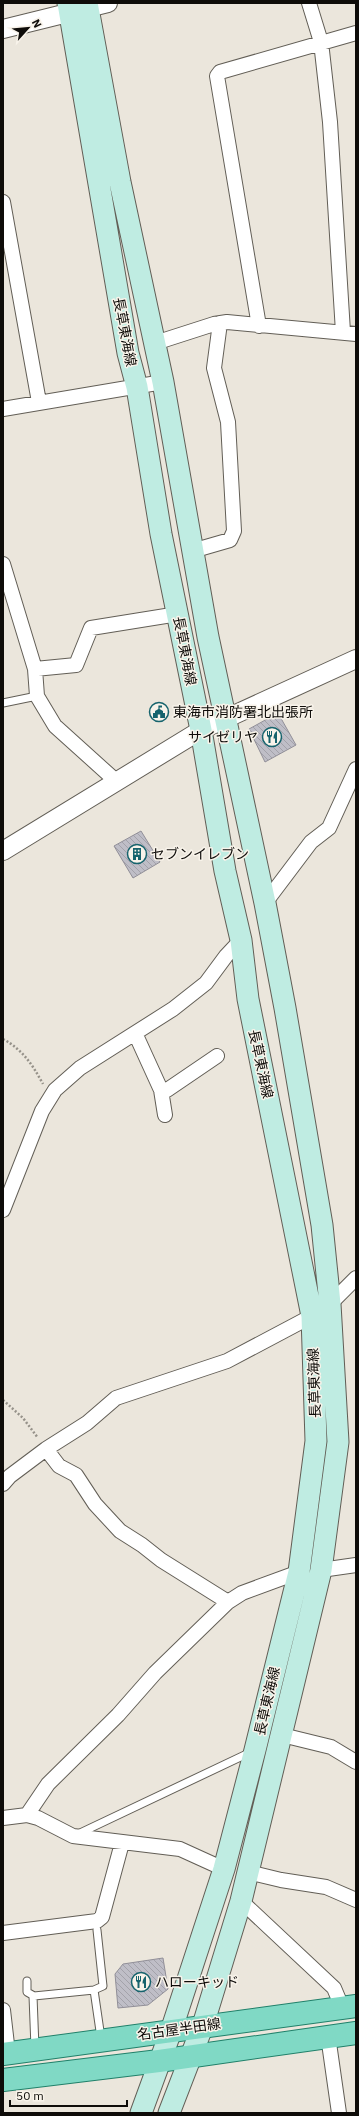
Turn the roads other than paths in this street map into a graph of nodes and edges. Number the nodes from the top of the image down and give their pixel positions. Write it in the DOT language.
graph roads {
  1 [pos="309,3"];
  2 [pos="84,6"];
  3 [pos="3,29"];
  4 [pos="356,33"];
  5 [pos="321,42"];
  6 [pos="3,202"];
  7 [pos="220,323"];
  8 [pos="260,326"];
  9 [pos="349,333"];
  10 [pos="155,343"];
  11 [pos="163,382"];
  12 [pos="137,387"];
  13 [pos="39,402"];
  14 [pos="3,409"];
  15 [pos="192,551"];
  16 [pos="3,564"];
  17 [pos="178,614"];
  18 [pos="356,659"];
  19 [pos="36,669"];
  20 [pos="37,696"];
  21 [pos="3,703"];
  22 [pos="225,719"];
  23 [pos="201,730"];
  24 [pos="356,770"];
  25 [pos="116,781"];
  26 [pos="3,851"];
  27 [pos="265,903"];
  28 [pos="241,940"];
  29 [pos="135,1033"];
  30 [pos="217,1056"];
  31 [pos="161,1090"];
  32 [pos="165,1115"];
  33 [pos="3,1210"];
  34 [pos="356,1278"];
  35 [pos="330,1304"];
  36 [pos="312,1316"];
  37 [pos="46,1448"];
  38 [pos="3,1484"];
  39 [pos="356,1565"];
  40 [pos="321,1570"];
  41 [pos="299,1572"];
  42 [pos="228,1602"];
  43 [pos="282,1735"];
  44 [pos="255,1750"];
  45 [pos="356,1762"];
  46 [pos="27,1815"];
  47 [pos="3,1818"];
  48 [pos="73,1836"];
  49 [pos="122,1843"];
  50 [pos="224,1869"];
  51 [pos="248,1872"];
  52 [pos="356,1900"];
  53 [pos="241,1901"];
  54 [pos="97,1930"];
  55 [pos="3,1933"];
  56 [pos="27,1981"];
  57 [pos="94,1990"];
  58 [pos="34,1996"];
  59 [pos="349,2006"];
  60 [pos="3,2010"];
  61 [pos="203,2025"];
  62 [pos="171,2031"];
  63 [pos="356,2033"];
  64 [pos="328,2036"];
  65 [pos="101,2040"];
  66 [pos="35,2049"];
  67 [pos="5,2053"];
  68 [pos="190,2056"];
  69 [pos="159,2061"];
  70 [pos="3,2080"];
  71 [pos="141,2113"];
  72 [pos="170,2113"];
  73 [pos="339,2113"];
  1 -- 5 [label="street"];
  2 -- 3 [label="street"];
  2 -- 10 [label="main road, 長草東海線"];
  2 -- 12 [label="main road, 長草東海線"];
  4 -- 5 [label="street"];
  5 -- 8 [label="street"];
  5 -- 9 [label="street"];
  6 -- 13 [label="street"];
  7 -- 8 [label="street"];
  7 -- 10 [label="street"];
  7 -- 15 [label="street"];
  8 -- 9 [label="street"];
  10 -- 11 [label="main road, 長草東海線"];
  11 -- 12 [label="street"];
  11 -- 15 [label="main road, 長草東海線"];
  12 -- 13 [label="street"];
  12 -- 17 [label="main road, 長草東海線"];
  13 -- 14 [label="street"];
  15 -- 22 [label="main road, 長草東海線"];
  16 -- 19 [label="street"];
  17 -- 19 [label="street"];
  17 -- 23 [label="main road, 長草東海線"];
  18 -- 22 [label="street"];
  19 -- 20 [label="street"];
  20 -- 21 [label="lane"];
  20 -- 25 [label="street"];
  22 -- 23 [label="street"];
  22 -- 27 [label="main road, 長草東海線"];
  23 -- 25 [label="street"];
  23 -- 28 [label="main road, 長草東海線"];
  24 -- 27 [label="street"];
  25 -- 26 [label="street"];
  27 -- 35 [label="main road, 長草東海線"];
  28 -- 29 [label="street"];
  28 -- 36 [label="main road, 長草東海線"];
  29 -- 31 [label="street"];
  29 -- 33 [label="street"];
  30 -- 31 [label="street"];
  31 -- 32 [label="street"];
  34 -- 35 [label="street"];
  35 -- 36 [label="street"];
  35 -- 40 [label="main road, 長草東海線"];
  36 -- 37 [label="street"];
  36 -- 41 [label="main road, 長草東海線"];
  37 -- 38 [label="street"];
  37 -- 42 [label="street"];
  39 -- 40 [label="street"];
  40 -- 43 [label="main road, 長草東海線"];
  41 -- 42 [label="street"];
  41 -- 44 [label="main road, 長草東海線"];
  42 -- 46 [label="street"];
  43 -- 45 [label="street"];
  43 -- 51 [label="main road, 長草東海線"];
  44 -- 48 [label="lane"];
  44 -- 50 [label="main road, 長草東海線"];
  46 -- 47 [label="street"];
  46 -- 48 [label="street"];
  48 -- 49 [label="street"];
  49 -- 50 [label="street"];
  49 -- 55 [label="street"];
  50 -- 62 [label="main road, 長草東海線"];
  51 -- 52 [label="street"];
  51 -- 53 [label="main road, 長草東海線"];
  53 -- 59 [label="street"];
  53 -- 61 [label="main road, 長草東海線"];
  54 -- 57 [label="lane"];
  56 -- 57 [label="lane"];
  57 -- 65 [label="lane"];
  58 -- 66 [label="lane"];
  59 -- 61 [label="main road, 名古屋半田線"];
  60 -- 67 [label="street"];
  61 -- 62 [label="main road, 名古屋半田線"];
  61 -- 68 [label="main road, 長草東海線"];
  62 -- 67 [label="main road, 名古屋半田線"];
  62 -- 69 [label="main road, 長草東海線"];
  63 -- 64 [label="main road, 名古屋半田線"];
  64 -- 68 [label="main road, 名古屋半田線"];
  64 -- 73 [label="street"];
  68 -- 69 [label="main road, 名古屋半田線"];
  68 -- 72 [label="main road, 長草東海線"];
  69 -- 70 [label="main road, 名古屋半田線"];
  69 -- 71 [label="main road, 長草東海線"];
}
